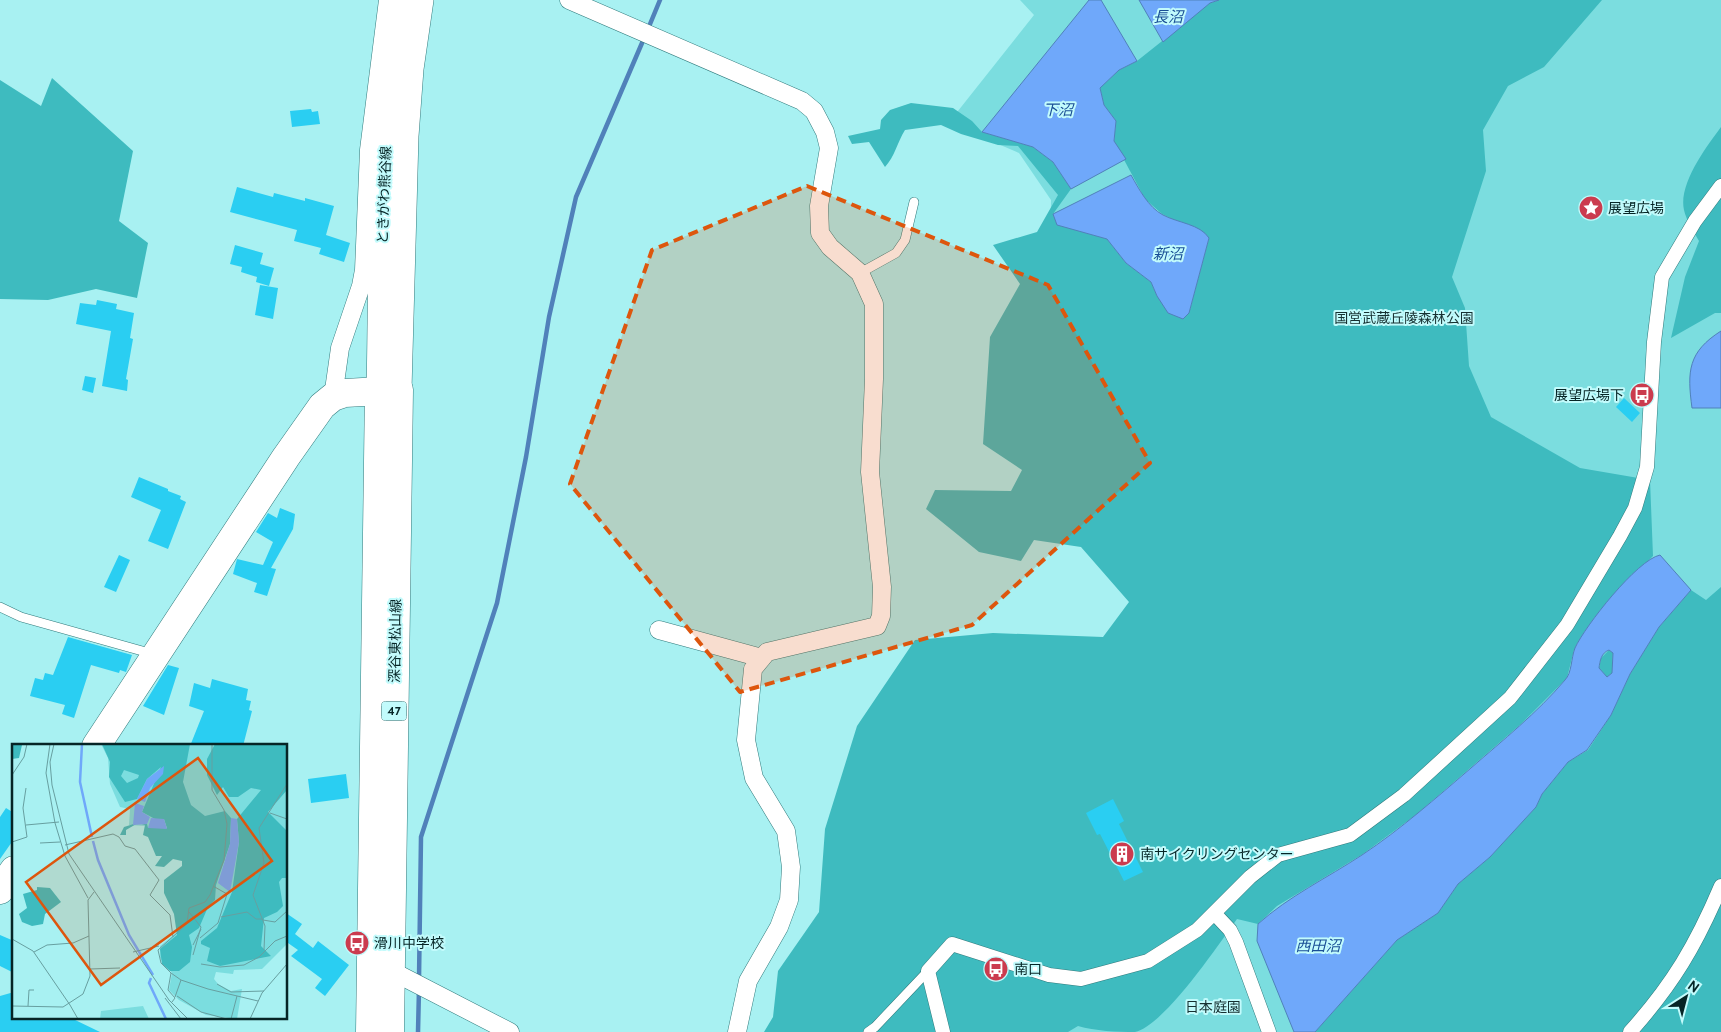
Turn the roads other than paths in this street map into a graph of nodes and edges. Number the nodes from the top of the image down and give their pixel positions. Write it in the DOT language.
graph roads {
  1 [pos="388,0"];
  2 [pos="401,0"];
  3 [pos="420,0"];
  4 [pos="569,0"];
  5 [pos="1721,186"];
  6 [pos="914,202"];
  7 [pos="860,273"];
  8 [pos="389,390"];
  9 [pos="333,397"];
  10 [pos="0,607"];
  11 [pos="659,630"];
  12 [pos="156,655"];
  13 [pos="762,658"];
  14 [pos="97,744"];
  15 [pos="12,873"];
  16 [pos="1721,886"];
  17 [pos="0,890"];
  18 [pos="1214,913"];
  19 [pos="391,971"];
  20 [pos="928,971"];
  21 [pos="370,1032"];
  22 [pos="390,1032"];
  23 [pos="510,1032"];
  24 [pos="737,1032"];
  25 [pos="868,1032"];
  26 [pos="942,1032"];
  27 [pos="1269,1032"];
  28 [pos="1630,1032"];
  1 -- 9 [label="street"];
  2 -- 8 [label="main road, ときがわ熊谷線"];
  3 -- 8 [label="main road, ときがわ熊谷線"];
  4 -- 7 [label="street"];
  5 -- 18 [label="street"];
  6 -- 7 [label="lane"];
  7 -- 13 [label="street"];
  8 -- 9 [label="main road"];
  8 -- 19 [label="main road, 深谷東松山線 / 47"];
  9 -- 12 [label="main road"];
  10 -- 12 [label="lane"];
  11 -- 13 [label="street"];
  12 -- 14 [label="main road"];
  13 -- 24 [label="street"];
  15 -- 17 [label="main road"];
  16 -- 28 [label="street"];
  18 -- 20 [label="street"];
  18 -- 27 [label="street"];
  19 -- 21 [label="main road, 深谷東松山線 / 47"];
  19 -- 22 [label="main road, 深谷東松山線 / 47"];
  19 -- 23 [label="street"];
  20 -- 25 [label="lane"];
  20 -- 26 [label="street"];
}
